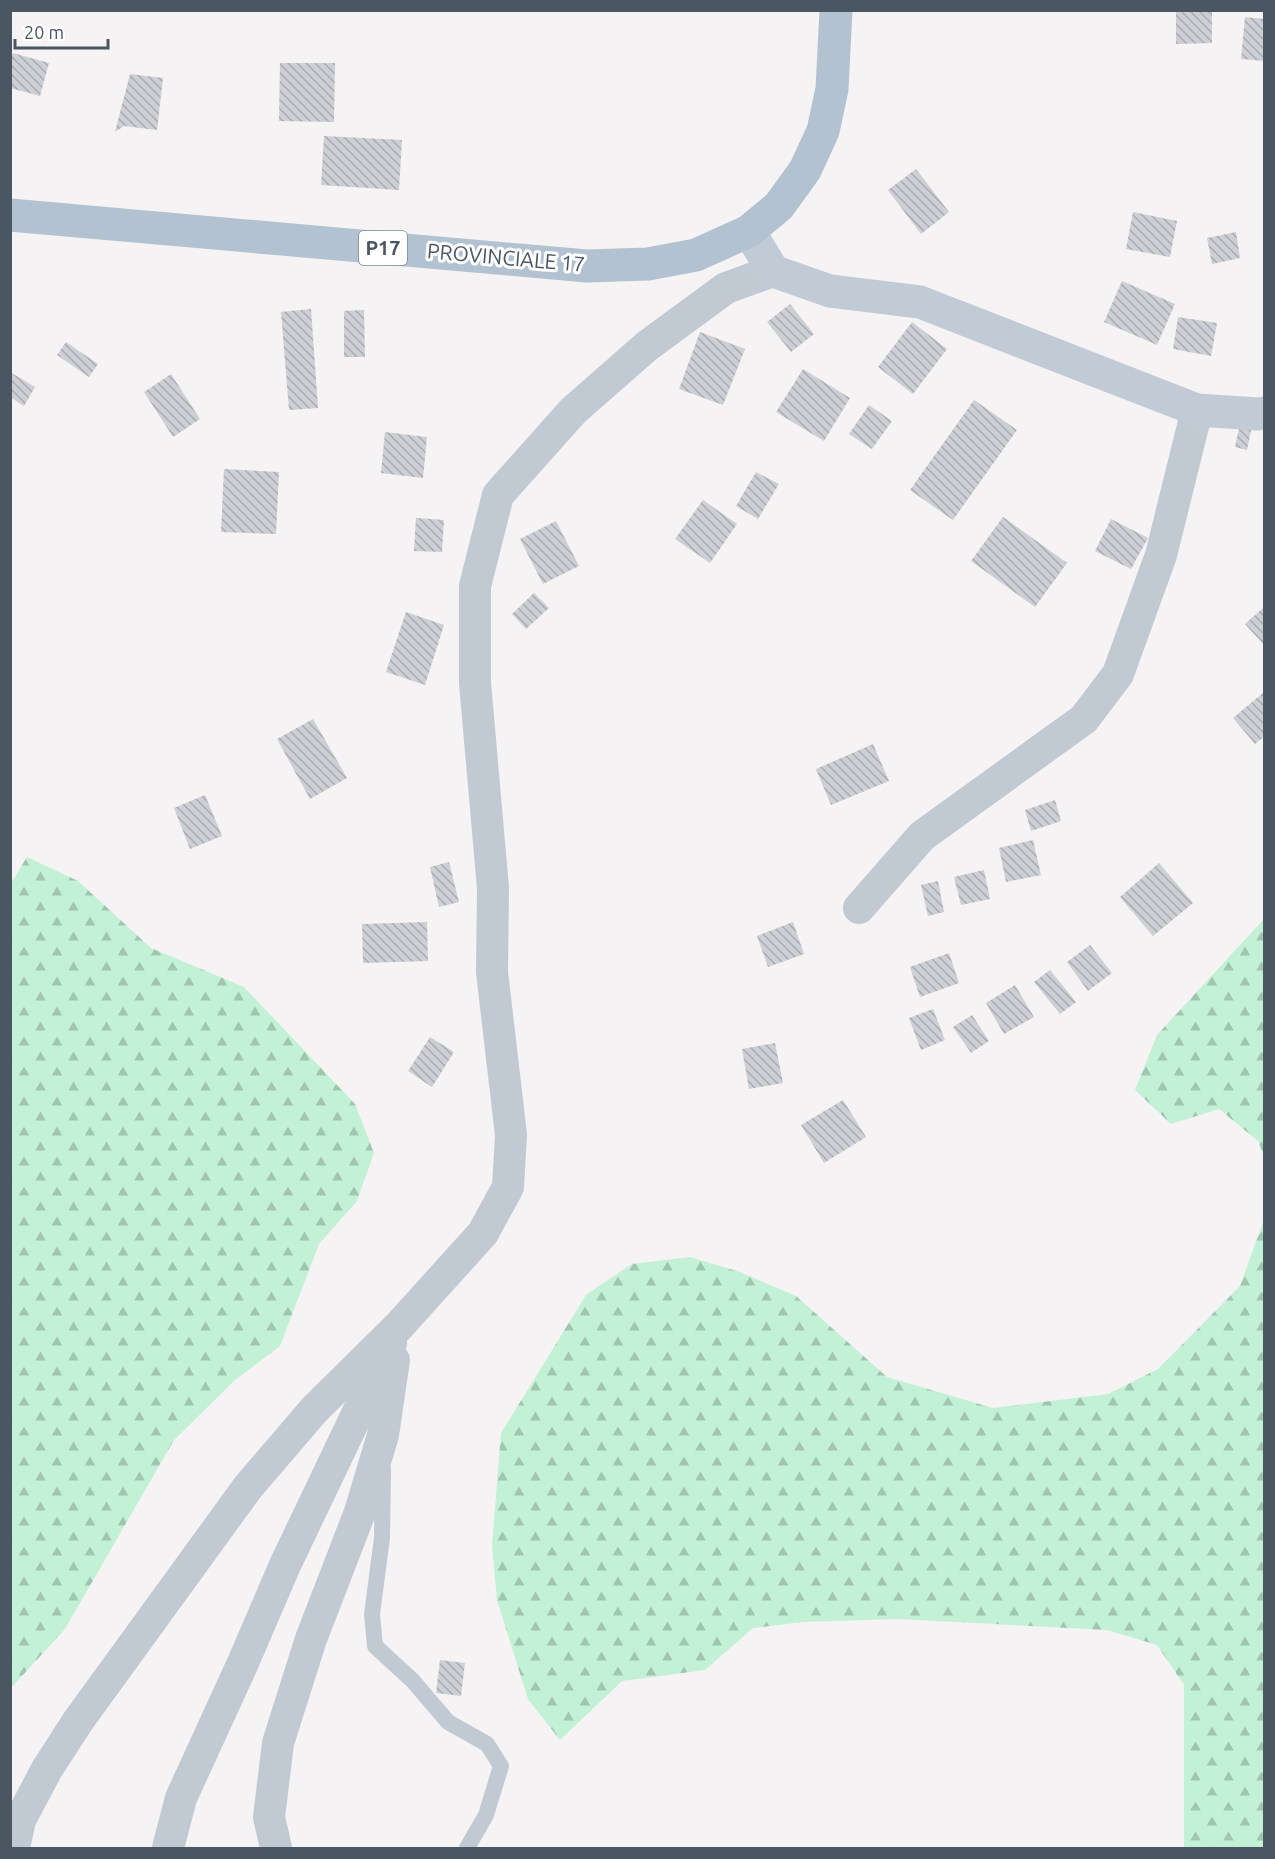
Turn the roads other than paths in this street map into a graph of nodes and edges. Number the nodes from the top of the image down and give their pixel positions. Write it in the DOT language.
graph roads {
  1 [pos="836,10"];
  2 [pos="10,215"];
  3 [pos="749,231"];
  4 [pos="773,271"];
  5 [pos="1197,410"];
  6 [pos="1264,413"];
  7 [pos="859,908"];
  8 [pos="399,1326"];
  9 [pos="383,1435"];
  10 [pos="14,1848"];
  11 [pos="168,1848"];
  12 [pos="276,1848"];
  13 [pos="467,1848"];
  1 -- 3 [label="main road, PROVINCIALE 17 / P17"];
  2 -- 3 [label="main road, PROVINCIALE 17 / P17"];
  3 -- 4 [label="street"];
  4 -- 5 [label="street"];
  4 -- 8 [label="street"];
  5 -- 6 [label="street"];
  5 -- 7 [label="street"];
  8 -- 9 [label="street"];
  8 -- 10 [label="street"];
  8 -- 11 [label="street"];
  9 -- 12 [label="street"];
  9 -- 13 [label="lane"];
}
